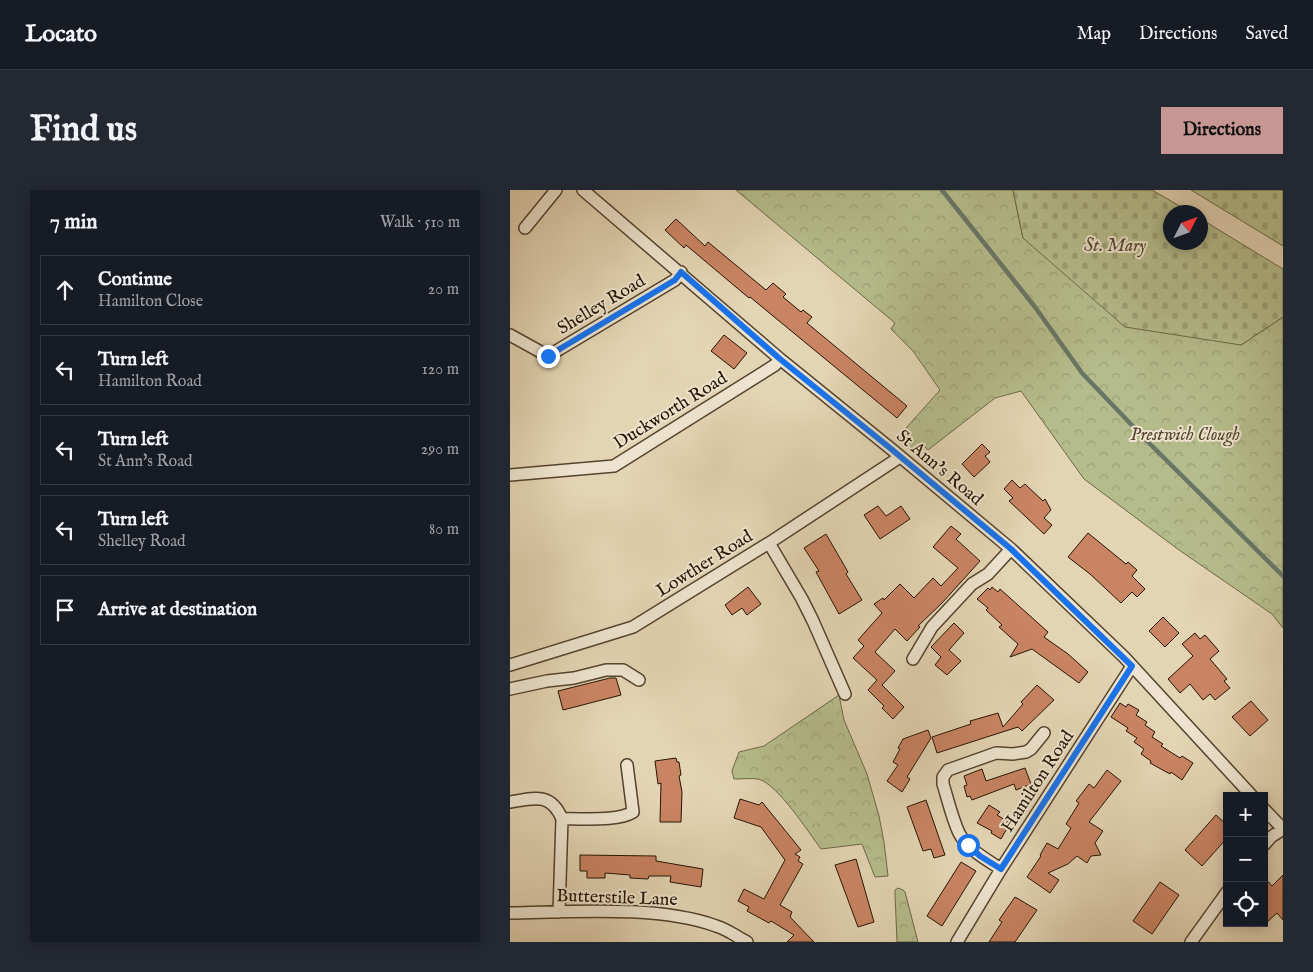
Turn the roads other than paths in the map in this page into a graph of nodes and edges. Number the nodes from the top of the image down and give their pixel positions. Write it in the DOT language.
graph roads {
  1 [pos="556,190"];
  2 [pos="583,190"];
  3 [pos="525,228"];
  4 [pos="681,272"];
  5 [pos="510,335"];
  6 [pos="780,359"];
  7 [pos="900,457"];
  8 [pos="510,475"];
  9 [pos="769,543"];
  10 [pos="1011,549"];
  11 [pos="913,659"];
  12 [pos="510,665"];
  13 [pos="1132,666"];
  14 [pos="639,680"];
  15 [pos="510,689"];
  16 [pos="845,694"];
  17 [pos="1044,733"];
  18 [pos="627,765"];
  19 [pos="1248,792"];
  20 [pos="510,802"];
  21 [pos="1268,813"];
  22 [pos="562,819"];
  23 [pos="1283,829"];
  24 [pos="1268,840"];
  25 [pos="1001,869"];
  26 [pos="1223,898"];
  27 [pos="559,912"];
  28 [pos="510,913"];
  29 [pos="747,942"];
  30 [pos="957,942"];
  31 [pos="1191,942"];
  1 -- 3 [label="street"];
  2 -- 4 [label="street, St Ann's Road"];
  4 -- 5 [label="street, Shelley Road"];
  4 -- 6 [label="street, St Ann's Road"];
  6 -- 7 [label="street, St Ann's Road"];
  6 -- 8 [label="street, Duckworth Road"];
  7 -- 9 [label="street, Lowther Road"];
  7 -- 10 [label="street, St Ann's Road"];
  9 -- 12 [label="street, Lowther Road"];
  9 -- 16 [label="street"];
  10 -- 11 [label="street"];
  10 -- 13 [label="street, St Ann's Road"];
  13 -- 19 [label="street, St Ann's Road"];
  13 -- 25 [label="street, Hamilton Road"];
  14 -- 15 [label="street"];
  17 -- 25 [label="street"];
  18 -- 22 [label="street"];
  20 -- 22 [label="street"];
  21 -- 23 [label="street"];
  22 -- 27 [label="street"];
  23 -- 24 [label="street"];
  25 -- 30 [label="street, Hamilton Road"];
  26 -- 31 [label="street"];
  27 -- 28 [label="street, Butterstile Lane"];
  27 -- 29 [label="street, Butterstile Lane"];
}
